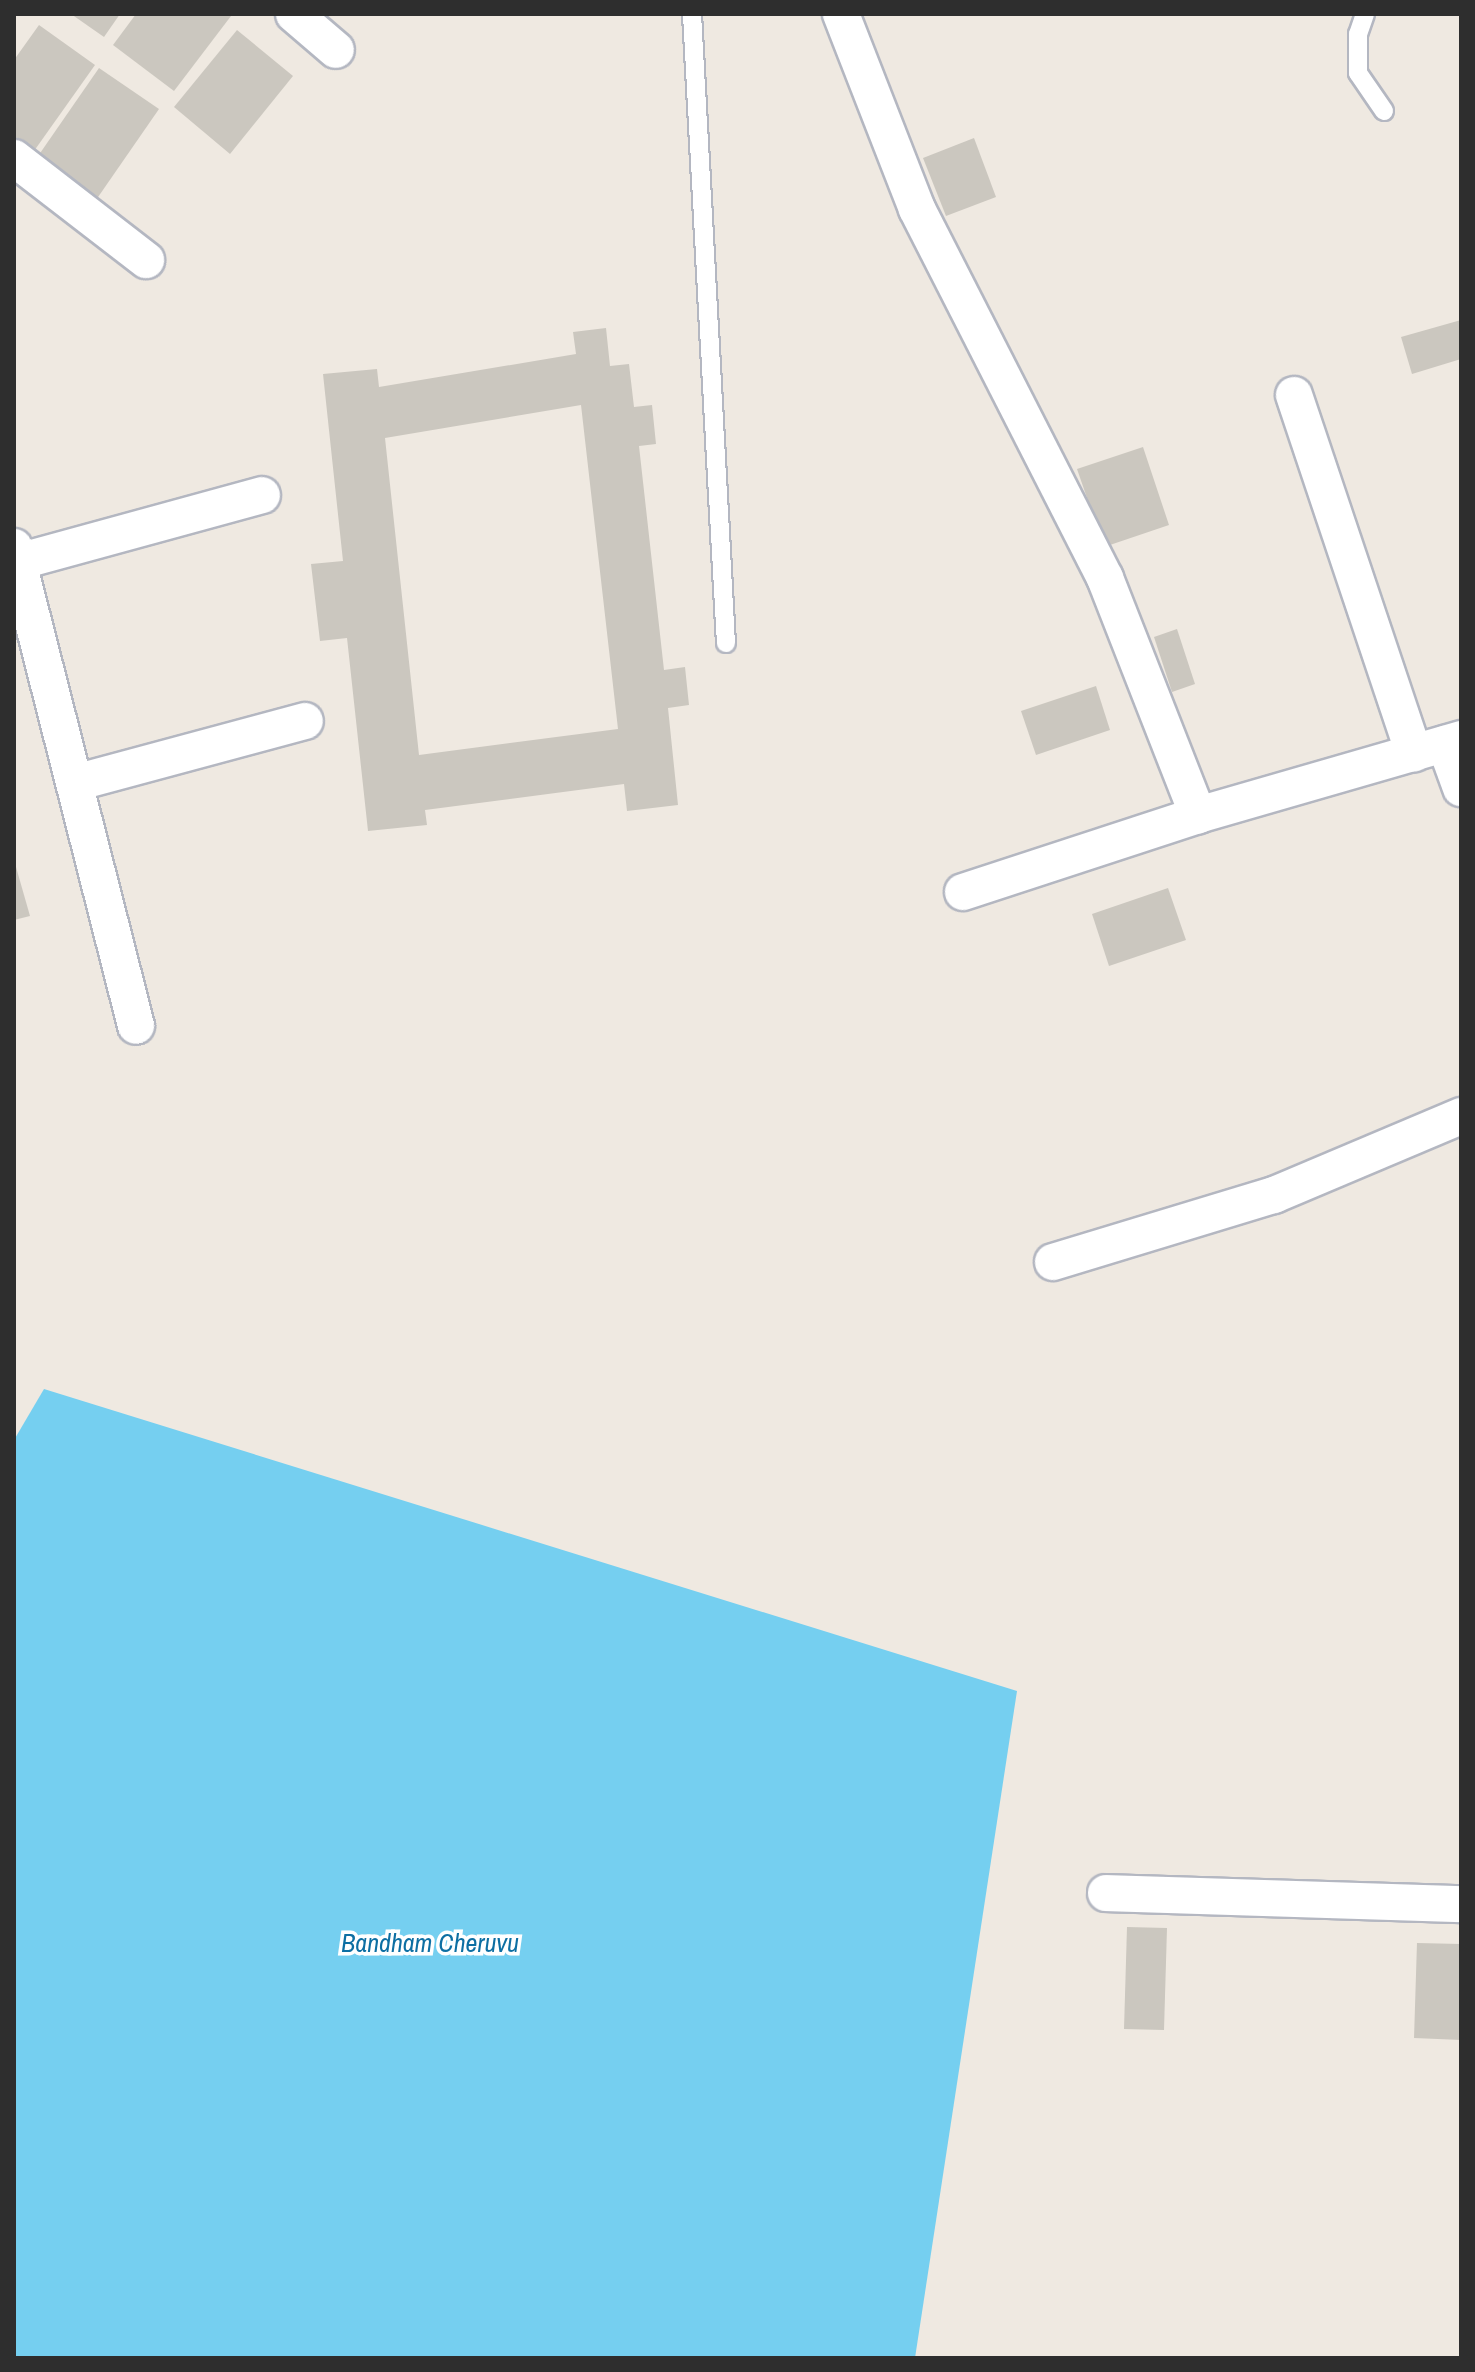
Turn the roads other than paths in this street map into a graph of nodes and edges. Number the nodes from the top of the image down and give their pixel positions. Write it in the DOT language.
graph roads {
  1 [pos="294,14"];
  2 [pos="692,14"];
  3 [pos="841,14"];
  4 [pos="1365,14"];
  5 [pos="336,50"];
  6 [pos="1384,111"];
  7 [pos="14,158"];
  8 [pos="146,260"];
  9 [pos="1294,395"];
  10 [pos="262,495"];
  11 [pos="15,557"];
  12 [pos="726,643"];
  13 [pos="305,721"];
  14 [pos="1440,745"];
  15 [pos="75,783"];
  16 [pos="1461,788"];
  17 [pos="1198,815"];
  18 [pos="963,892"];
  19 [pos="136,1026"];
  20 [pos="1461,1116"];
  21 [pos="1053,1262"];
  22 [pos="1106,1893"];
  23 [pos="1461,1904"];
  1 -- 5 [label="street"];
  2 -- 12 [label="lane"];
  3 -- 17 [label="street"];
  4 -- 6 [label="lane"];
  7 -- 8 [label="street"];
  9 -- 14 [label="street"];
  10 -- 11 [label="street"];
  11 -- 15 [label="street"];
  13 -- 15 [label="street"];
  14 -- 16 [label="street"];
  14 -- 17 [label="street"];
  15 -- 19 [label="street"];
  17 -- 18 [label="street"];
  20 -- 21 [label="street"];
  22 -- 23 [label="street"];
}
